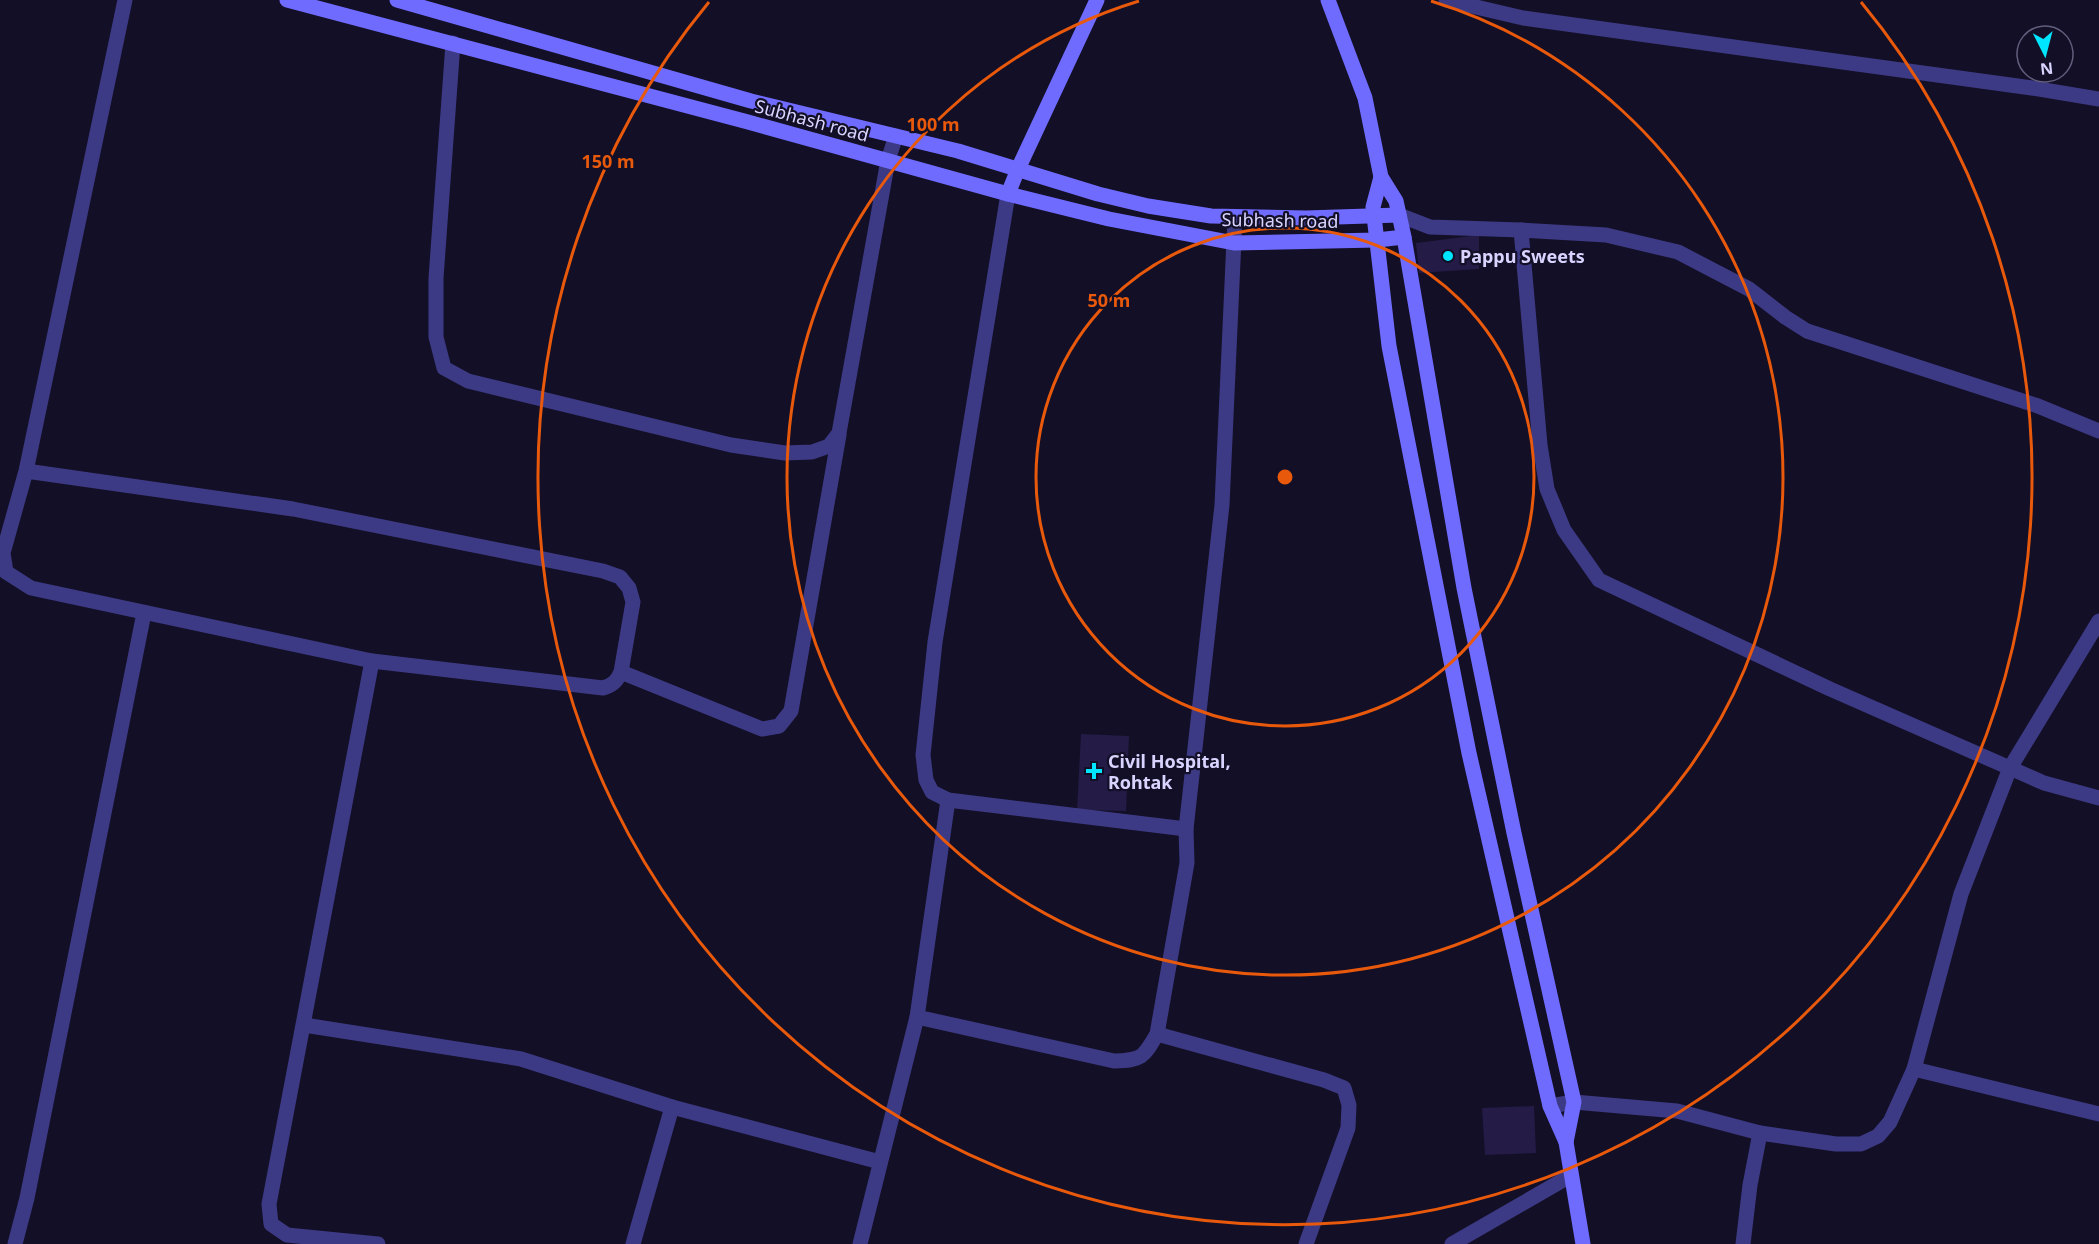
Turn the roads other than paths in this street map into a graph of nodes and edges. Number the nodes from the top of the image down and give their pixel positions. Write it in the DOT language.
graph roads {
  1 [pos="125,0"];
  2 [pos="287,0"];
  3 [pos="397,0"];
  4 [pos="1097,0"];
  5 [pos="1328,0"];
  6 [pos="1446,0"];
  7 [pos="453,43"];
  8 [pos="2099,99"];
  9 [pos="751,101"];
  10 [pos="748,122"];
  11 [pos="896,136"];
  12 [pos="888,160"];
  13 [pos="1018,169"];
  14 [pos="1381,177"];
  15 [pos="1008,195"];
  16 [pos="1399,216"];
  17 [pos="1235,217"];
  18 [pos="1375,217"];
  19 [pos="1430,227"];
  20 [pos="1521,230"];
  21 [pos="1404,237"];
  22 [pos="1377,240"];
  23 [pos="1234,243"];
  24 [pos="2099,431"];
  25 [pos="839,433"];
  26 [pos="26,471"];
  27 [pos="144,613"];
  28 [pos="2099,621"];
  29 [pos="372,662"];
  30 [pos="621,672"];
  31 [pos="2010,768"];
  32 [pos="2099,798"];
  33 [pos="948,800"];
  34 [pos="1186,830"];
  35 [pos="918,1017"];
  36 [pos="304,1025"];
  37 [pos="1157,1034"];
  38 [pos="1914,1069"];
  39 [pos="1574,1102"];
  40 [pos="1550,1106"];
  41 [pos="672,1107"];
  42 [pos="2099,1114"];
  43 [pos="1760,1133"];
  44 [pos="1566,1142"];
  45 [pos="880,1162"];
  46 [pos="1570,1176"];
  47 [pos="15,1244"];
  48 [pos="378,1244"];
  49 [pos="633,1244"];
  50 [pos="860,1244"];
  51 [pos="1306,1244"];
  52 [pos="1452,1244"];
  53 [pos="1583,1244"];
  54 [pos="1743,1244"];
  1 -- 26 [label="street"];
  2 -- 7 [label="street, Subhash road"];
  3 -- 9 [label="street, Subhash road"];
  4 -- 13 [label="street"];
  5 -- 14 [label="street"];
  6 -- 8 [label="street"];
  7 -- 10 [label="street, Subhash road"];
  7 -- 25 [label="street"];
  9 -- 10 [label="street"];
  9 -- 11 [label="street, Subhash road"];
  10 -- 12 [label="street, Subhash road"];
  11 -- 12 [label="street"];
  11 -- 13 [label="street, Subhash road"];
  12 -- 15 [label="street, Subhash road"];
  12 -- 25 [label="street"];
  13 -- 15 [label="street"];
  13 -- 17 [label="street, Subhash road"];
  14 -- 16 [label="street"];
  14 -- 18 [label="street"];
  15 -- 23 [label="street, Subhash road"];
  15 -- 33 [label="street"];
  16 -- 18 [label="street, Subhash road"];
  16 -- 19 [label="street"];
  16 -- 21 [label="street"];
  17 -- 18 [label="street, Subhash road"];
  17 -- 23 [label="street"];
  18 -- 22 [label="street"];
  19 -- 20 [label="street"];
  19 -- 21 [label="street"];
  20 -- 24 [label="street"];
  20 -- 31 [label="street"];
  21 -- 22 [label="street, Subhash road"];
  21 -- 39 [label="street"];
  22 -- 23 [label="street, Subhash road"];
  22 -- 40 [label="street"];
  23 -- 34 [label="street"];
  25 -- 30 [label="street"];
  26 -- 27 [label="street"];
  26 -- 30 [label="street"];
  27 -- 29 [label="street"];
  27 -- 47 [label="street"];
  28 -- 31 [label="street"];
  29 -- 30 [label="street"];
  29 -- 36 [label="street"];
  31 -- 32 [label="street"];
  31 -- 38 [label="street"];
  33 -- 34 [label="street"];
  33 -- 35 [label="street"];
  34 -- 37 [label="street"];
  35 -- 37 [label="street"];
  35 -- 45 [label="street"];
  36 -- 41 [label="street"];
  36 -- 48 [label="street"];
  37 -- 51 [label="street"];
  38 -- 42 [label="street"];
  38 -- 43 [label="street"];
  39 -- 40 [label="street"];
  39 -- 43 [label="street"];
  39 -- 44 [label="street"];
  40 -- 44 [label="street"];
  41 -- 45 [label="street"];
  41 -- 49 [label="street"];
  43 -- 54 [label="street"];
  44 -- 46 [label="street"];
  45 -- 50 [label="street"];
  46 -- 52 [label="street"];
  46 -- 53 [label="street"];
}
